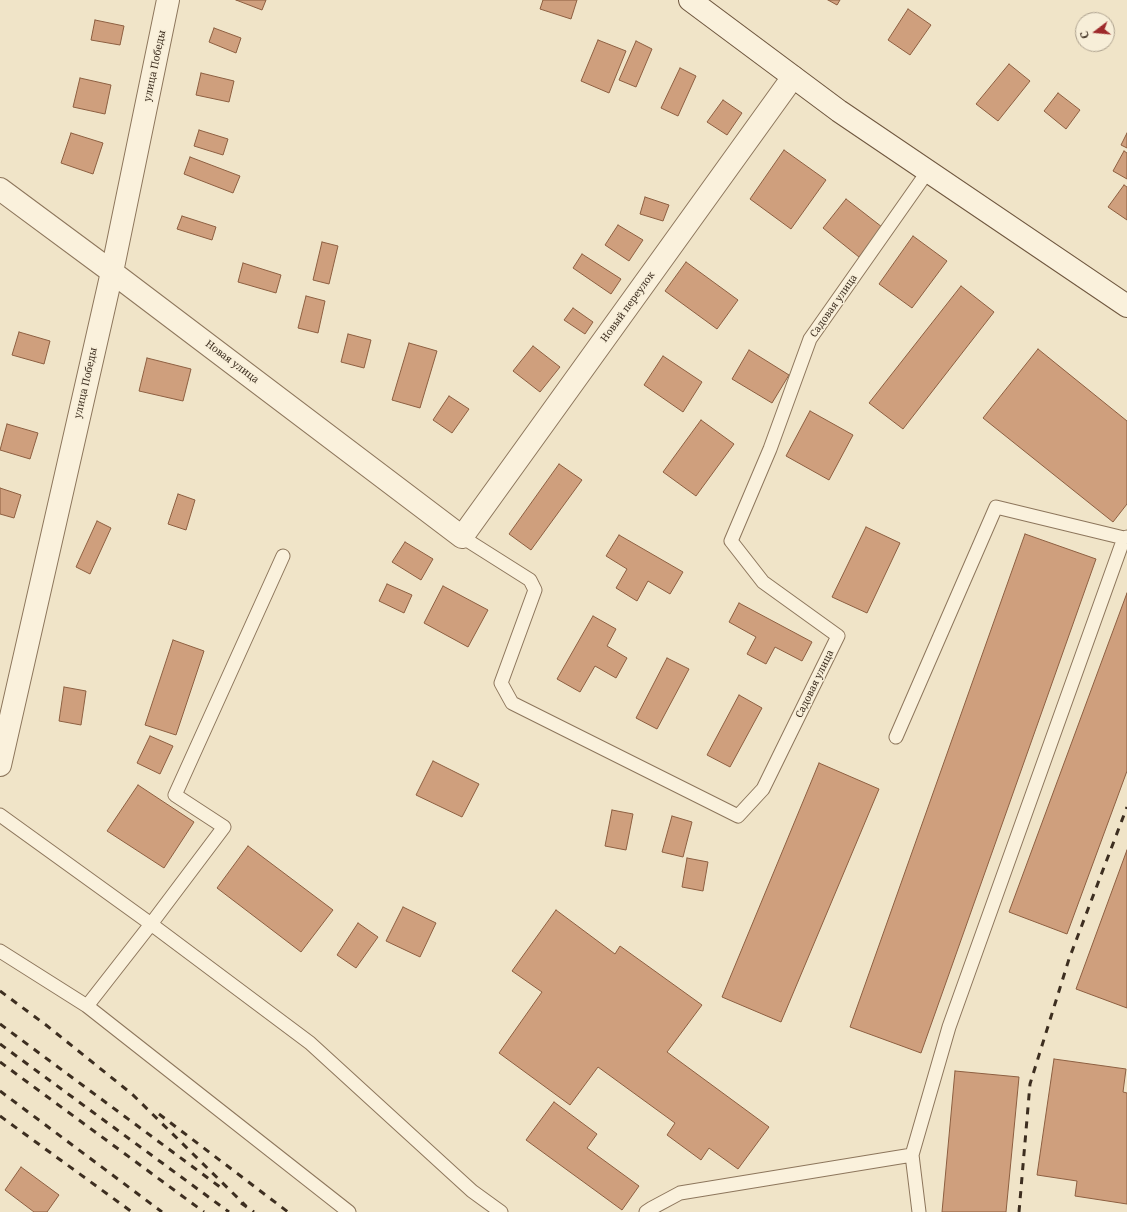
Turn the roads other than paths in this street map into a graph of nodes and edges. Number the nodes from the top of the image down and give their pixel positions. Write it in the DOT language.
graph roads {
  1 [pos="168,0"];
  2 [pos="690,0"];
  3 [pos="793,77"];
  4 [pos="928,171"];
  5 [pos="0,190"];
  6 [pos="112,272"];
  7 [pos="1127,306"];
  8 [pos="462,536"];
  9 [pos="1125,537"];
  10 [pos="283,556"];
  11 [pos="896,737"];
  12 [pos="0,765"];
  13 [pos="0,815"];
  14 [pos="151,924"];
  15 [pos="0,952"];
  16 [pos="87,1006"];
  17 [pos="912,1155"];
  18 [pos="349,1212"];
  19 [pos="501,1212"];
  20 [pos="646,1212"];
  21 [pos="919,1212"];
  1 -- 6 [label="street, улица Победы"];
  2 -- 3 [label="street"];
  3 -- 4 [label="street"];
  3 -- 8 [label="street, Новый переулок"];
  4 -- 7 [label="street"];
  4 -- 8 [label="lane, Садовая улица"];
  5 -- 6 [label="street, Новая улица"];
  6 -- 8 [label="street, Новая улица"];
  6 -- 12 [label="street, улица Победы"];
  9 -- 11 [label="lane"];
  9 -- 17 [label="lane"];
  10 -- 14 [label="lane"];
  13 -- 14 [label="lane"];
  14 -- 16 [label="lane"];
  14 -- 19 [label="lane"];
  15 -- 16 [label="lane"];
  16 -- 18 [label="lane"];
  17 -- 20 [label="lane"];
  17 -- 21 [label="lane"];
}
